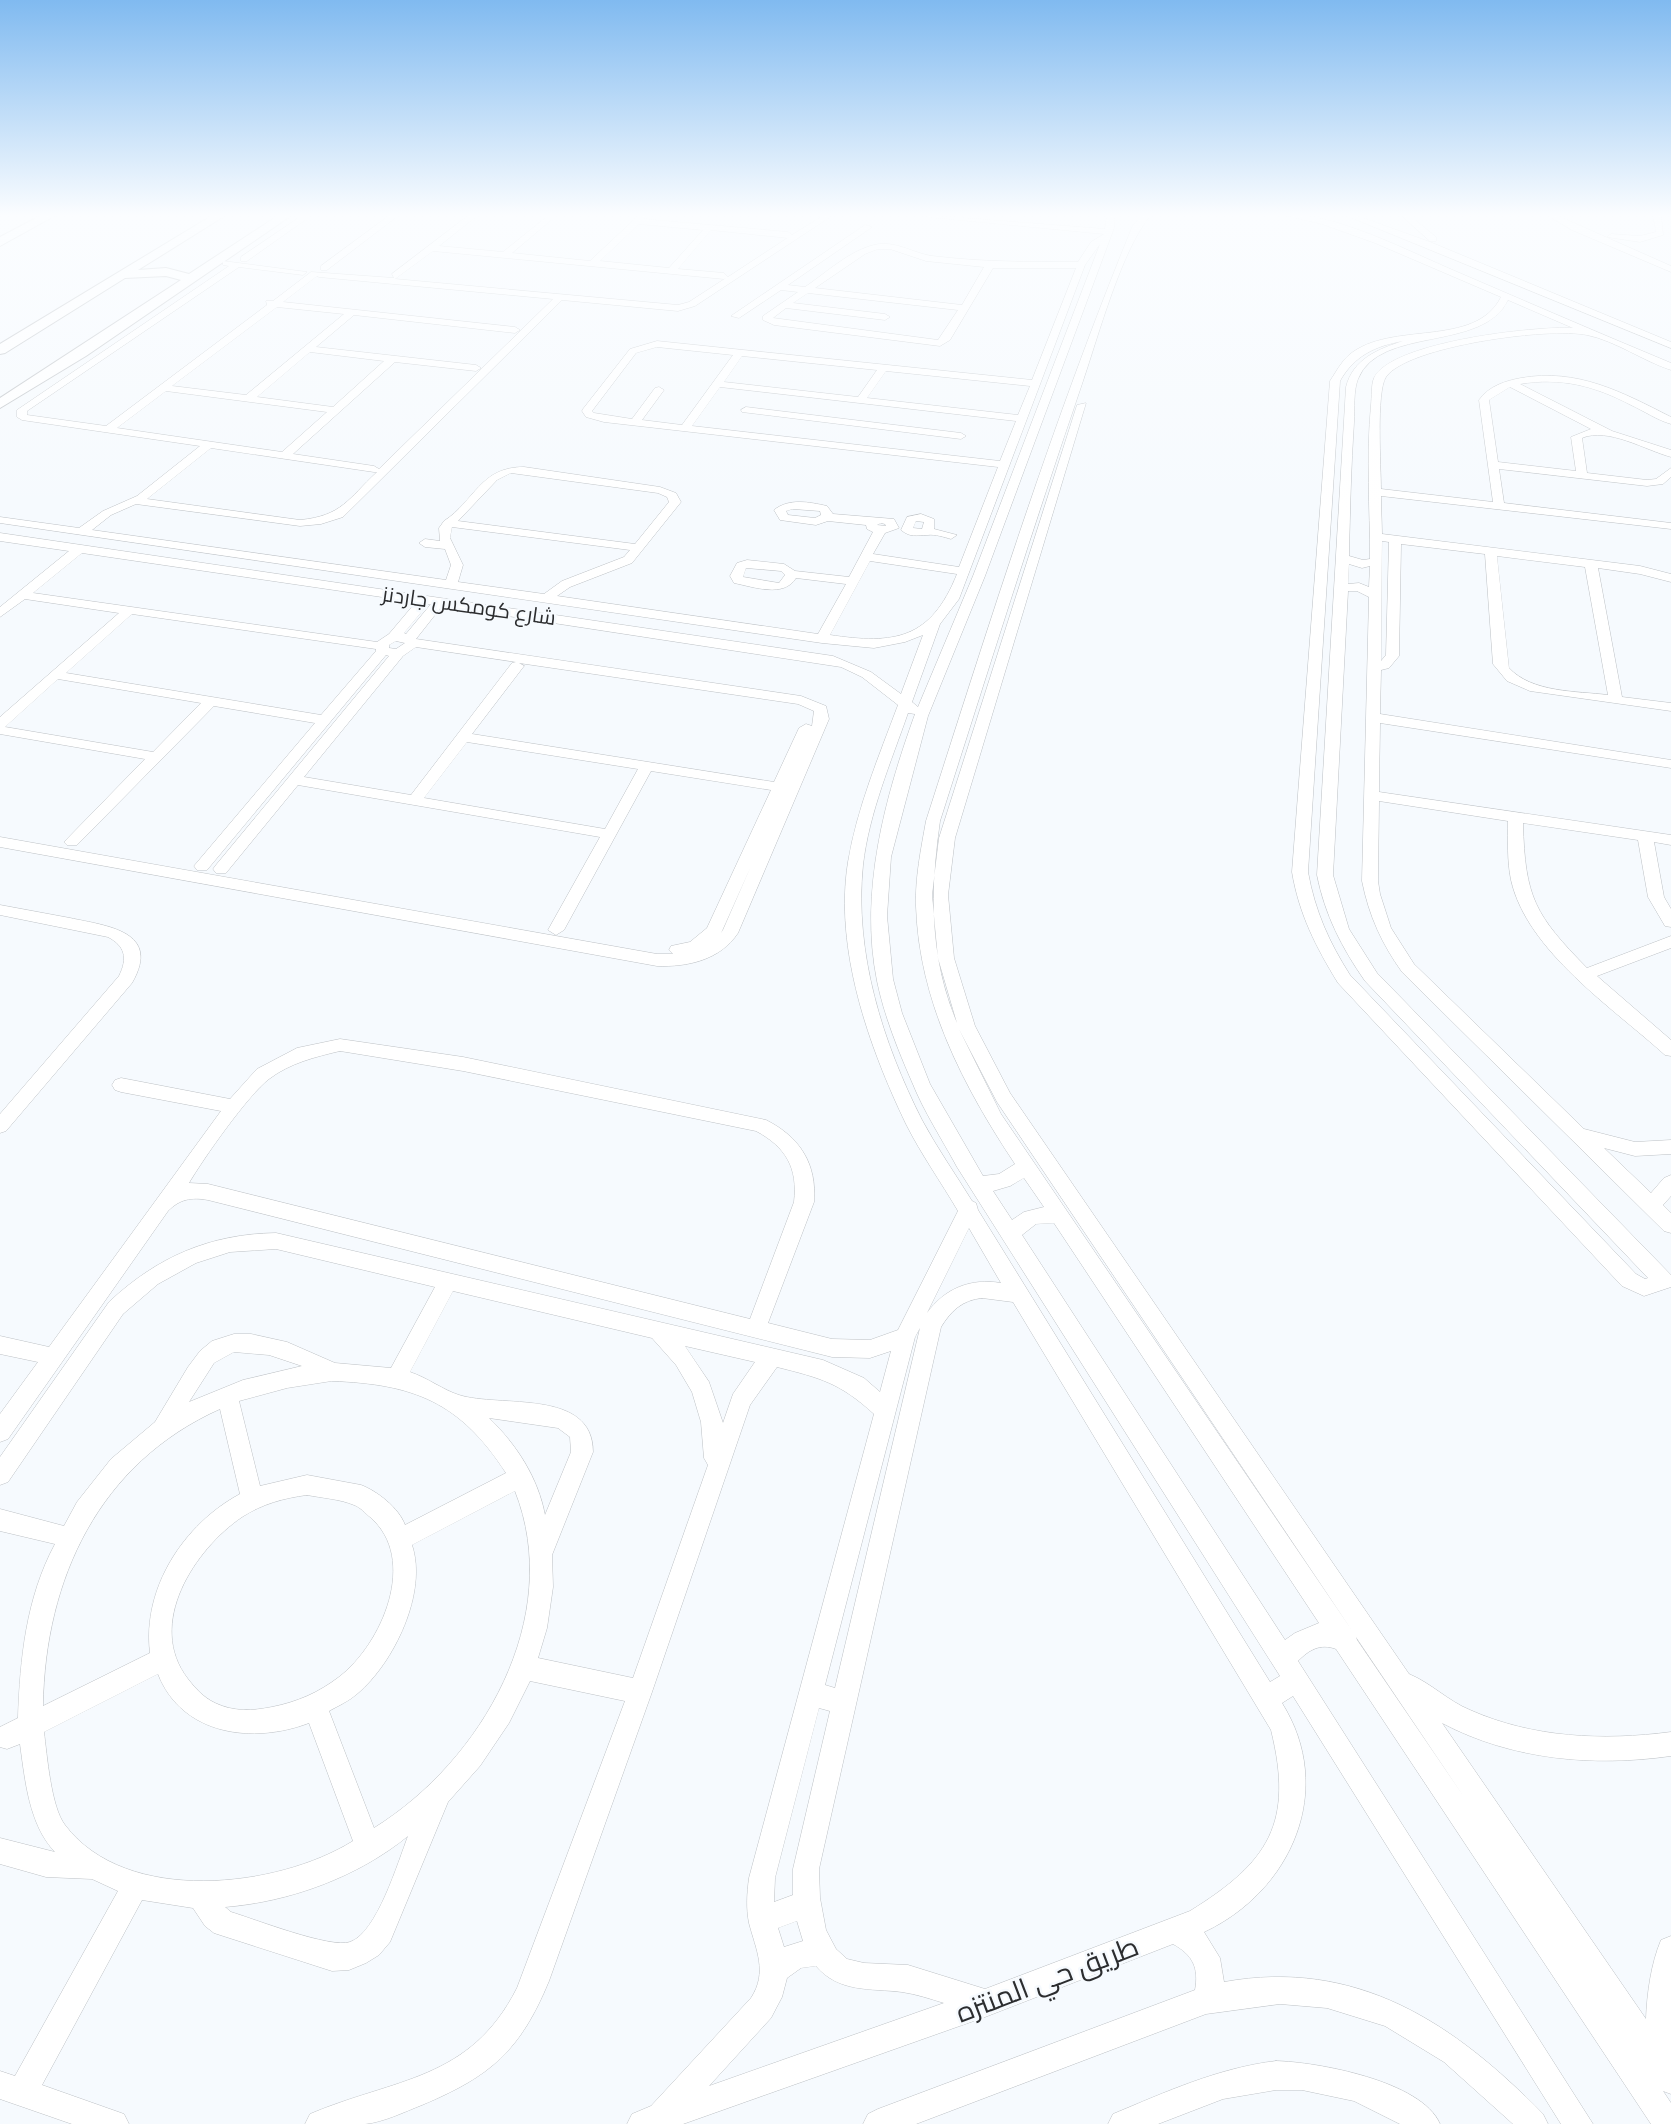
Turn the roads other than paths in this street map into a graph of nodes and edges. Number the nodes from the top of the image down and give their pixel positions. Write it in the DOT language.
graph roads {
  1 [pos="60,314"];
  2 [pos="138,314"];
  3 [pos="165,314"];
  4 [pos="256,314"];
  5 [pos="256,314"];
  6 [pos="349,314"];
  7 [pos="371,314"];
  8 [pos="534,314"];
  9 [pos="537,314"];
  10 [pos="739,314"];
  11 [pos="770,314"];
  12 [pos="861,314"];
  13 [pos="887,314"];
  14 [pos="961,314"];
  15 [pos="1063,314"];
  16 [pos="1086,314"];
  17 [pos="1101,314"];
  18 [pos="1108,314"];
  19 [pos="1494,314"];
  20 [pos="1549,314"];
  21 [pos="1599,314"];
  22 [pos="1606,314"];
  23 [pos="736,316"];
  24 [pos="885,317"];
  25 [pos="515,330"];
  26 [pos="1561,330"];
  27 [pos="1450,331"];
  28 [pos="1591,332"];
  29 [pos="872,335"];
  30 [pos="1436,335"];
  31 [pos="1671,340"];
  32 [pos="1471,341"];
  33 [pos="1671,345"];
  34 [pos="308,349"];
  35 [pos="0,350"];
  36 [pos="740,352"];
  37 [pos="393,359"];
  38 [pos="1671,367"];
  39 [pos="476,368"];
  40 [pos="883,368"];
  41 [pos="1671,378"];
  42 [pos="717,384"];
  43 [pos="1037,384"];
  44 [pos="1512,384"];
  45 [pos="659,390"];
  46 [pos="156,391"];
  47 [pos="754,398"];
  48 [pos="248,399"];
  49 [pos="861,400"];
  50 [pos="0,404"];
  51 [pos="336,410"];
  52 [pos="1023,419"];
  53 [pos="738,421"];
  54 [pos="1671,421"];
  55 [pos="635,422"];
  56 [pos="1569,425"];
  57 [pos="685,428"];
  58 [pos="103,429"];
  59 [pos="1604,431"];
  60 [pos="207,446"];
  61 [pos="1671,454"];
  62 [pos="284,456"];
  63 [pos="951,459"];
  64 [pos="1328,463"];
  65 [pos="1006,465"];
  66 [pos="1345,465"];
  67 [pos="1493,465"];
  68 [pos="374,469"];
  69 [pos="1671,471"];
  70 [pos="1582,476"];
  71 [pos="1374,492"];
  72 [pos="140,498"];
  73 [pos="1499,506"];
  74 [pos="827,517"];
  75 [pos="1015,518"];
  76 [pos="0,520"];
  77 [pos="448,523"];
  78 [pos="1671,526"];
  79 [pos="876,527"];
  80 [pos="81,532"];
  81 [pos="951,535"];
  82 [pos="0,537"];
  83 [pos="1375,537"];
  84 [pos="1395,540"];
  85 [pos="425,543"];
  86 [pos="1006,544"];
  87 [pos="449,546"];
  88 [pos="73,548"];
  89 [pos="639,548"];
  90 [pos="1491,553"];
  91 [pos="866,557"];
  92 [pos="1343,558"];
  93 [pos="1376,562"];
  94 [pos="456,564"];
  95 [pos="1591,565"];
  96 [pos="964,571"];
  97 [pos="792,573"];
  98 [pos="1671,578"];
  99 [pos="577,580"];
  100 [pos="853,581"];
  101 [pos="426,582"];
  102 [pos="451,586"];
  103 [pos="1341,588"];
  104 [pos="27,591"];
  105 [pos="1375,595"];
  106 [pos="425,599"];
  107 [pos="545,599"];
  108 [pos="961,600"];
  109 [pos="0,601"];
  110 [pos="439,601"];
  111 [pos="572,603"];
  112 [pos="129,610"];
  113 [pos="0,613"];
  114 [pos="934,623"];
  115 [pos="822,639"];
  116 [pos="1317,641"];
  117 [pos="844,642"];
  118 [pos="1338,644"];
  119 [pos="396,645"];
  120 [pos="833,660"];
  121 [pos="517,666"];
  122 [pos="1374,668"];
  123 [pos="56,675"];
  124 [pos="1616,700"];
  125 [pos="211,701"];
  126 [pos="905,703"];
  127 [pos="1671,707"];
  128 [pos="921,716"];
  129 [pos="325,720"];
  130 [pos="974,720"];
  131 [pos="1371,723"];
  132 [pos="0,724"];
  133 [pos="0,730"];
  134 [pos="1439,734"];
  135 [pos="463,737"];
  136 [pos="156,757"];
  137 [pos="1671,764"];
  138 [pos="647,766"];
  139 [pos="1671,775"];
  140 [pos="295,780"];
  141 [pos="778,787"];
  142 [pos="874,788"];
  143 [pos="899,792"];
  144 [pos="1373,796"];
  145 [pos="415,800"];
  146 [pos="1515,817"];
  147 [pos="0,829"];
  148 [pos="609,834"];
  149 [pos="1645,836"];
  150 [pos="1671,840"];
  151 [pos="0,842"];
  152 [pos="72,842"];
  153 [pos="202,866"];
  154 [pos="221,869"];
  155 [pos="0,910"];
  156 [pos="1671,922"];
  157 [pos="556,930"];
  158 [pos="1671,942"];
  159 [pos="1587,975"];
  160 [pos="1669,1047"];
  161 [pos="905,1048"];
  162 [pos="883,1052"];
  163 [pos="1462,1071"];
  164 [pos="1439,1080"];
  165 [pos="121,1085"];
  166 [pos="235,1107"];
  167 [pos="0,1126"];
  168 [pos="1579,1134"];
  169 [pos="1671,1147"];
  170 [pos="203,1151"];
  171 [pos="1025,1165"];
  172 [pos="1671,1183"];
  173 [pos="978,1184"];
  174 [pos="208,1192"];
  175 [pos="171,1197"];
  176 [pos="1652,1205"];
  177 [pos="969,1208"];
  178 [pos="293,1213"];
  179 [pos="1058,1215"];
  180 [pos="1671,1224"];
  181 [pos="1011,1235"];
  182 [pos="389,1237"];
  183 [pos="276,1241"];
  184 [pos="373,1264"];
  185 [pos="521,1270"];
  186 [pos="448,1281"];
  187 [pos="507,1295"];
  188 [pos="1022,1296"];
  189 [pos="939,1303"];
  190 [pos="92,1304"];
  191 [pos="669,1307"];
  192 [pos="116,1308"];
  193 [pos="756,1329"];
  194 [pos="658,1331"];
  195 [pos="905,1337"];
  196 [pos="0,1345"];
  197 [pos="1181,1356"];
  198 [pos="54,1357"];
  199 [pos="772,1358"];
  200 [pos="1160,1366"];
  201 [pos="332,1371"];
  202 [pos="396,1378"];
  203 [pos="227,1395"];
  204 [pos="457,1404"];
  205 [pos="885,1410"];
  206 [pos="162,1430"];
  207 [pos="0,1432"];
  208 [pos="10,1443"];
  209 [pos="715,1470"];
  210 [pos="0,1475"];
  211 [pos="522,1476"];
  212 [pos="252,1499"];
  213 [pos="861,1500"];
  214 [pos="888,1505"];
  215 [pos="0,1520"];
  216 [pos="57,1534"];
  217 [pos="400,1539"];
  218 [pos="542,1552"];
  219 [pos="15,1625"];
  220 [pos="1342,1638"];
  221 [pos="163,1659"];
  222 [pos="523,1667"];
  223 [pos="1290,1670"];
  224 [pos="1401,1682"];
  225 [pos="640,1692"];
  226 [pos="810,1694"];
  227 [pos="1267,1698"];
  228 [pos="843,1702"];
  229 [pos="316,1708"];
  230 [pos="1671,1744"];
  231 [pos="438,1794"];
  232 [pos="369,1848"];
  233 [pos="0,1851"];
  234 [pos="94,1866"];
  235 [pos="136,1885"];
  236 [pos="201,1896"];
  237 [pos="806,1903"];
  238 [pos="762,1920"];
  239 [pos="1175,1931"];
  240 [pos="1671,1950"];
  241 [pos="821,1951"];
  242 [pos="774,1970"];
  243 [pos="1206,2000"];
  244 [pos="985,2003"];
  245 [pos="1664,2071"];
  246 [pos="11,2088"];
  247 [pos="651,2121"];
  248 [pos="114,2124"];
  249 [pos="320,2124"];
  250 [pos="878,2124"];
  251 [pos="1123,2124"];
  252 [pos="1425,2124"];
  253 [pos="1532,2124"];
  254 [pos="1578,2124"];
  255 [pos="1668,2124"];
  1 -- 35 [label="main road"];
  2 -- 50 [label="main road"];
  3 -- 58 [label="street"];
  4 -- 46 [label="street"];
  5 -- 46 [label="street"];
  6 -- 34 [label="street"];
  7 -- 25 [label="street"];
  8 -- 25 [label="street"];
  9 -- 72 [label="street"];
  10 -- 23 [label="street"];
  11 -- 29 [label="street"];
  12 -- 24 [label="street"];
  13 -- 24 [label="street"];
  14 -- 29 [label="street"];
  15 -- 43 [label="street"];
  16 -- 75 [label="street"];
  17 -- 75 [label="street"];
  18 -- 130 [label="street"];
  19 -- 27 [label="street"];
  20 -- 28 [label="street"];
  21 -- 33 [label="street"];
  22 -- 31 [label="street"];
  24 -- 29 [label="street"];
  25 -- 39 [label="street"];
  26 -- 28 [label="street"];
  26 -- 32 [label="street"];
  26 -- 41 [label="street"];
  27 -- 30 [label="street"];
  27 -- 32 [label="street"];
  28 -- 38 [label="street"];
  30 -- 64 [label="street"];
  30 -- 66 [label="street"];
  32 -- 71 [label="street"];
  34 -- 37 [label="street"];
  34 -- 48 [label="street"];
  36 -- 40 [label="street"];
  36 -- 42 [label="street"];
  36 -- 55 [label="street"];
  37 -- 39 [label="street"];
  37 -- 51 [label="street"];
  39 -- 68 [label="street"];
  40 -- 43 [label="street"];
  40 -- 49 [label="street"];
  42 -- 49 [label="street"];
  42 -- 57 [label="street"];
  43 -- 52 [label="street"];
  44 -- 54 [label="street"];
  44 -- 56 [label="street"];
  44 -- 67 [label="street"];
  45 -- 55 [label="street"];
  46 -- 48 [label="street"];
  46 -- 58 [label="street"];
  47 -- 53 [label="street"];
  48 -- 51 [label="street"];
  49 -- 52 [label="street"];
  51 -- 62 [label="street"];
  52 -- 65 [label="street"];
  53 -- 57 [label="street"];
  53 -- 63 [label="street"];
  53 -- 63 [label="street"];
  55 -- 57 [label="street"];
  56 -- 59 [label="street"];
  56 -- 59 [label="street"];
  56 -- 70 [label="street"];
  58 -- 60 [label="street"];
  59 -- 61 [label="street"];
  60 -- 62 [label="street"];
  60 -- 72 [label="street"];
  62 -- 68 [label="street"];
  63 -- 65 [label="street"];
  64 -- 66 [label="street"];
  64 -- 116 [label="street"];
  65 -- 96 [label="street"];
  66 -- 92 [label="street"];
  67 -- 70 [label="street"];
  67 -- 73 [label="street"];
  68 -- 72 [label="street"];
  69 -- 70 [label="street"];
  71 -- 73 [label="street"];
  71 -- 83 [label="street"];
  72 -- 80 [label="street"];
  73 -- 78 [label="street"];
  74 -- 79 [label="street"];
  75 -- 86 [label="street"];
  75 -- 86 [label="street"];
  76 -- 80 [label="street, شارع كومكس جاردنز"];
  77 -- 87 [label="street"];
  77 -- 89 [label="street"];
  77 -- 89 [label="street"];
  79 -- 81 [label="street"];
  79 -- 91 [label="street"];
  80 -- 101 [label="street, شارع كومكس جاردنز"];
  82 -- 88 [label="street, شارع كومكس جاردنز"];
  83 -- 84 [label="street"];
  83 -- 93 [label="street"];
  84 -- 90 [label="street"];
  84 -- 122 [label="street"];
  85 -- 87 [label="street"];
  86 -- 108 [label="street"];
  86 -- 130 [label="street"];
  87 -- 94 [label="street"];
  88 -- 104 [label="street"];
  88 -- 106 [label="street, شارع كومكس جاردنز"];
  88 -- 109 [label="street"];
  89 -- 99 [label="street"];
  90 -- 95 [label="street"];
  90 -- 124 [label="street"];
  91 -- 96 [label="street"];
  91 -- 100 [label="street"];
  92 -- 93 [label="street"];
  92 -- 103 [label="street"];
  93 -- 105 [label="street"];
  94 -- 101 [label="street"];
  94 -- 102 [label="street"];
  95 -- 98 [label="street"];
  95 -- 124 [label="street"];
  96 -- 108 [label="street"];
  97 -- 100 [label="street"];
  99 -- 107 [label="street"];
  99 -- 111 [label="street"];
  100 -- 115 [label="street"];
  101 -- 102 [label="street, شارع كومكس جاردنز"];
  102 -- 107 [label="street, شارع كومكس جاردنز"];
  103 -- 105 [label="street"];
  103 -- 118 [label="street"];
  104 -- 112 [label="street"];
  104 -- 113 [label="street"];
  104 -- 119 [label="street"];
  105 -- 122 [label="street"];
  106 -- 110 [label="street, شارع كومكس جاردنز"];
  106 -- 119 [label="street"];
  107 -- 111 [label="street, شارع كومكس جاردنز"];
  108 -- 114 [label="street"];
  108 -- 128 [label="street"];
  110 -- 119 [label="street"];
  110 -- 120 [label="street, شارع كومكس جاردنز"];
  111 -- 115 [label="street, شارع كومكس جاردنز"];
  112 -- 119 [label="street"];
  112 -- 123 [label="street"];
  114 -- 117 [label="street, شارع كومكس جاردنز"];
  114 -- 126 [label="street, طريق حي المنتزه"];
  115 -- 117 [label="street, شارع كومكس جاردنز"];
  116 -- 118 [label="street"];
  116 -- 164 [label="street"];
  117 -- 120 [label="street"];
  118 -- 163 [label="street"];
  119 -- 121 [label="street"];
  119 -- 129 [label="street"];
  119 -- 140 [label="street"];
  119 -- 151 [label="street"];
  120 -- 126 [label="street, شارع كومكس جاردنز"];
  121 -- 135 [label="street"];
  121 -- 141 [label="street"];
  122 -- 131 [label="street"];
  123 -- 125 [label="street"];
  123 -- 132 [label="street"];
  124 -- 127 [label="street"];
  125 -- 129 [label="street"];
  125 -- 136 [label="street"];
  126 -- 128 [label="street, شارع كومكس جاردنز"];
  126 -- 142 [label="street, طريق حي المنتزه"];
  128 -- 143 [label="street"];
  129 -- 153 [label="street"];
  130 -- 171 [label="street"];
  130 -- 197 [label="street"];
  131 -- 134 [label="street"];
  131 -- 144 [label="street"];
  133 -- 136 [label="street"];
  134 -- 137 [label="street"];
  134 -- 139 [label="street"];
  135 -- 138 [label="street"];
  135 -- 145 [label="street"];
  136 -- 152 [label="street"];
  138 -- 141 [label="street"];
  138 -- 148 [label="street"];
  140 -- 145 [label="street"];
  140 -- 154 [label="street"];
  141 -- 157 [label="street"];
  142 -- 143 [label="street"];
  142 -- 162 [label="street, طريق حي المنتزه"];
  143 -- 161 [label="street"];
  144 -- 146 [label="street"];
  144 -- 168 [label="street"];
  145 -- 148 [label="street"];
  146 -- 149 [label="street"];
  146 -- 159 [label="street"];
  147 -- 152 [label="street"];
  148 -- 157 [label="street"];
  149 -- 150 [label="street"];
  149 -- 156 [label="street"];
  152 -- 153 [label="street"];
  153 -- 154 [label="street"];
  154 -- 157 [label="street"];
  155 -- 167 [label="street"];
  158 -- 159 [label="street"];
  159 -- 160 [label="street"];
  161 -- 162 [label="street"];
  161 -- 173 [label="street"];
  162 -- 177 [label="street, طريق حي المنتزه"];
  163 -- 164 [label="street"];
  163 -- 164 [label="street"];
  165 -- 166 [label="street"];
  166 -- 170 [label="street"];
  166 -- 193 [label="street"];
  168 -- 169 [label="street"];
  168 -- 176 [label="street"];
  170 -- 174 [label="street"];
  170 -- 175 [label="street"];
  171 -- 173 [label="street"];
  171 -- 179 [label="street"];
  172 -- 176 [label="street"];
  173 -- 181 [label="street"];
  174 -- 175 [label="street"];
  174 -- 178 [label="street"];
  175 -- 190 [label="street"];
  176 -- 180 [label="street"];
  177 -- 188 [label="street, طريق حي المنتزه"];
  177 -- 189 [label="street"];
  178 -- 182 [label="street"];
  178 -- 183 [label="street"];
  179 -- 181 [label="street"];
  179 -- 200 [label="street"];
  181 -- 223 [label="street"];
  182 -- 184 [label="street"];
  182 -- 185 [label="street"];
  183 -- 184 [label="street"];
  183 -- 192 [label="street"];
  184 -- 186 [label="street"];
  185 -- 187 [label="street"];
  185 -- 191 [label="street"];
  186 -- 187 [label="street"];
  186 -- 202 [label="street"];
  187 -- 194 [label="street"];
  188 -- 189 [label="street"];
  188 -- 227 [label="street, طريق حي المنتزه"];
  189 -- 195 [label="street"];
  189 -- 214 [label="street"];
  190 -- 192 [label="street"];
  190 -- 198 [label="street"];
  191 -- 193 [label="street"];
  191 -- 194 [label="street"];
  192 -- 208 [label="street"];
  193 -- 195 [label="street"];
  194 -- 199 [label="street"];
  194 -- 209 [label="street"];
  195 -- 205 [label="street"];
  196 -- 198 [label="street"];
  197 -- 200 [label="street"];
  197 -- 224 [label="street"];
  198 -- 207 [label="street"];
  199 -- 205 [label="street"];
  199 -- 209 [label="street"];
  200 -- 220 [label="street"];
  201 -- 202 [label="street"];
  201 -- 203 [label="street"];
  201 -- 206 [label="street"];
  202 -- 204 [label="street"];
  203 -- 206 [label="street"];
  203 -- 212 [label="street"];
  204 -- 211 [label="street"];
  204 -- 218 [label="street"];
  205 -- 213 [label="street"];
  206 -- 216 [label="street"];
  208 -- 210 [label="street"];
  209 -- 225 [label="street"];
  211 -- 217 [label="street"];
  211 -- 218 [label="street"];
  212 -- 217 [label="street"];
  212 -- 221 [label="street"];
  213 -- 214 [label="street"];
  213 -- 226 [label="street"];
  214 -- 228 [label="street"];
  215 -- 216 [label="street"];
  216 -- 219 [label="street"];
  217 -- 229 [label="street"];
  218 -- 222 [label="street"];
  220 -- 223 [label="street"];
  220 -- 224 [label="street"];
  220 -- 255 [label="street"];
  221 -- 229 [label="street"];
  221 -- 234 [label="street"];
  222 -- 225 [label="street"];
  222 -- 231 [label="street"];
  223 -- 227 [label="street"];
  223 -- 254 [label="street"];
  224 -- 230 [label="street"];
  224 -- 245 [label="street"];
  225 -- 249 [label="street"];
  226 -- 228 [label="street"];
  226 -- 238 [label="street"];
  227 -- 239 [label="street, طريق حي المنتزه"];
  228 -- 237 [label="street"];
  229 -- 232 [label="street"];
  231 -- 232 [label="street"];
  231 -- 236 [label="street"];
  232 -- 236 [label="street"];
  233 -- 234 [label="street"];
  234 -- 235 [label="street"];
  235 -- 236 [label="street"];
  235 -- 246 [label="street"];
  237 -- 238 [label="street"];
  237 -- 241 [label="street"];
  238 -- 242 [label="street"];
  239 -- 243 [label="street"];
  239 -- 244 [label="street, طريق حي المنتزه"];
  240 -- 245 [label="street"];
  241 -- 242 [label="street"];
  241 -- 244 [label="street"];
  242 -- 247 [label="street"];
  243 -- 250 [label="street"];
  243 -- 253 [label="street"];
  244 -- 247 [label="street, طريق حي المنتزه"];
  246 -- 248 [label="street"];
  251 -- 252 [label="street"];
}
